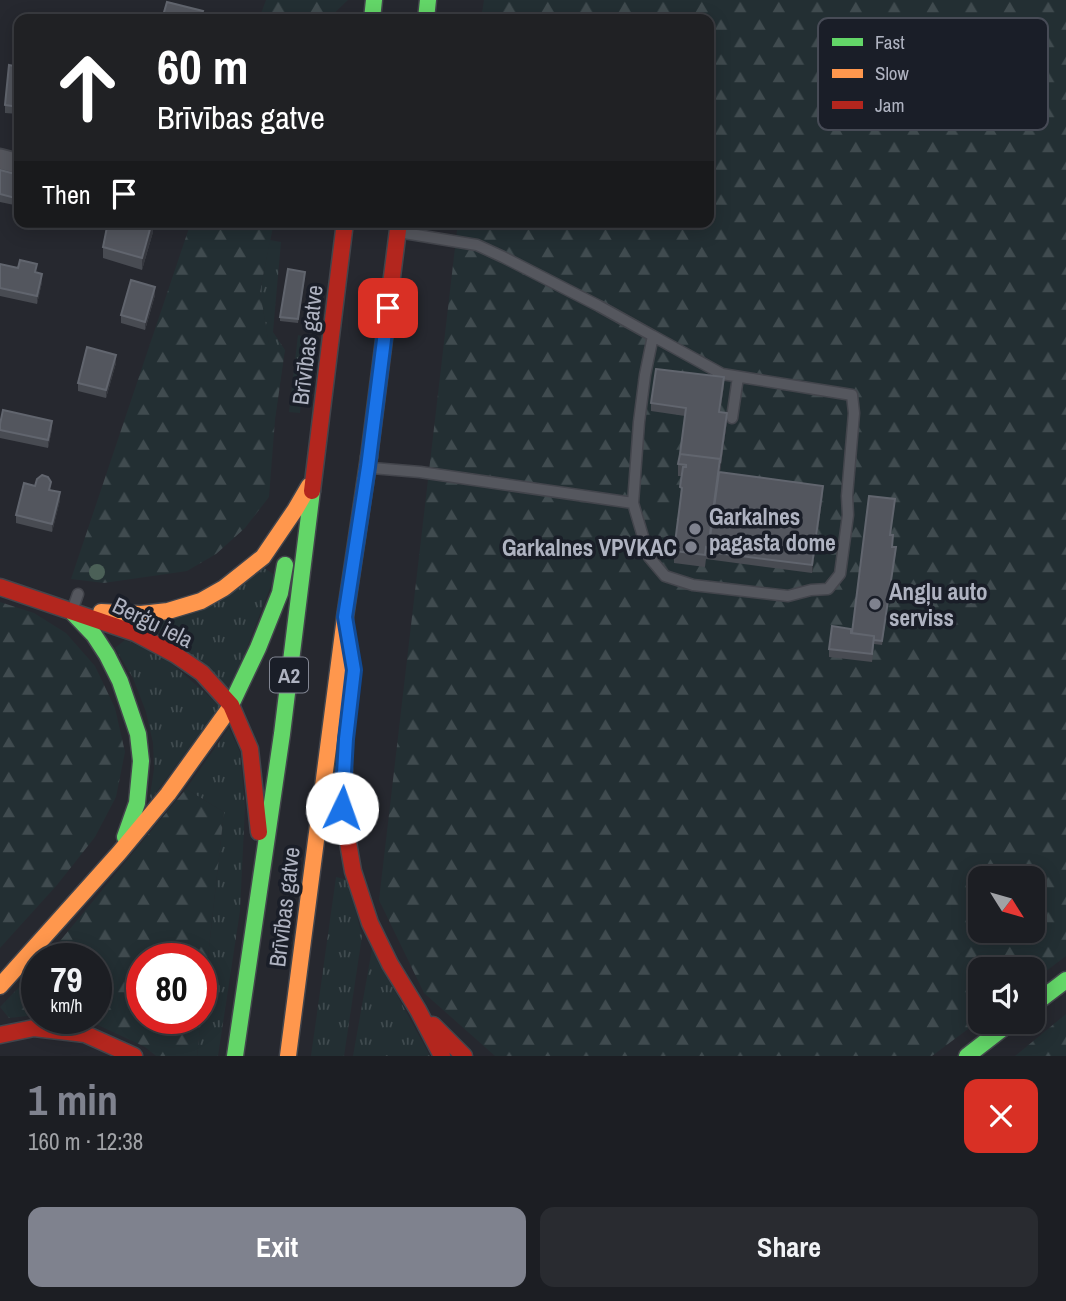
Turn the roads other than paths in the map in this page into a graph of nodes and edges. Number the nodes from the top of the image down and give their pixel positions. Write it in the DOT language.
graph roads {
  1 [pos="344,228"];
  2 [pos="398,228"];
  3 [pos="402,228"];
  4 [pos="653,336"];
  5 [pos="738,377"];
  6 [pos="732,418"];
  7 [pos="368,467"];
  8 [pos="314,478"];
  9 [pos="633,502"];
  10 [pos="295,510"];
  11 [pos="0,587"];
  12 [pos="78,594"];
  13 [pos="72,611"];
  14 [pos="345,617"];
  15 [pos="354,670"];
  16 [pos="231,705"];
  17 [pos="345,752"];
  18 [pos="120,853"];
  19 [pos="263,872"];
  20 [pos="1066,980"];
  21 [pos="0,986"];
  22 [pos="1045,996"];
  23 [pos="418,1010"];
  24 [pos="995,1034"];
  25 [pos="0,1035"];
  26 [pos="134,1056"];
  27 [pos="235,1056"];
  28 [pos="288,1056"];
  29 [pos="442,1056"];
  30 [pos="464,1056"];
  31 [pos="967,1056"];
  1 -- 8 [label="main road, Brīvības gatve / A2"];
  2 -- 7 [label="main road, Brīvības gatve / A2"];
  3 -- 4 [label="lane"];
  4 -- 5 [label="lane"];
  4 -- 9 [label="lane"];
  5 -- 6 [label="lane"];
  5 -- 9 [label="lane"];
  7 -- 9 [label="lane"];
  7 -- 14 [label="main road, Brīvības gatve / A2"];
  8 -- 10 [label="main road"];
  8 -- 19 [label="main road, Brīvības gatve / A2"];
  10 -- 13 [label="main road"];
  10 -- 16 [label="main road"];
  11 -- 13 [label="main road, Berģu iela"];
  12 -- 13 [label="lane"];
  13 -- 16 [label="main road, Berģu iela"];
  13 -- 18 [label="main road"];
  14 -- 15 [label="main road"];
  14 -- 28 [label="main road, Brīvības gatve / A2"];
  16 -- 18 [label="main road"];
  16 -- 19 [label="main road, Berģu iela"];
  17 -- 23 [label="main road"];
  18 -- 21 [label="main road"];
  19 -- 27 [label="main road, Brīvības gatve / A2"];
  20 -- 22 [label="main road"];
  23 -- 29 [label="main road"];
  23 -- 30 [label="main road"];
  24 -- 31 [label="main road"];
  25 -- 26 [label="main road"];
}
